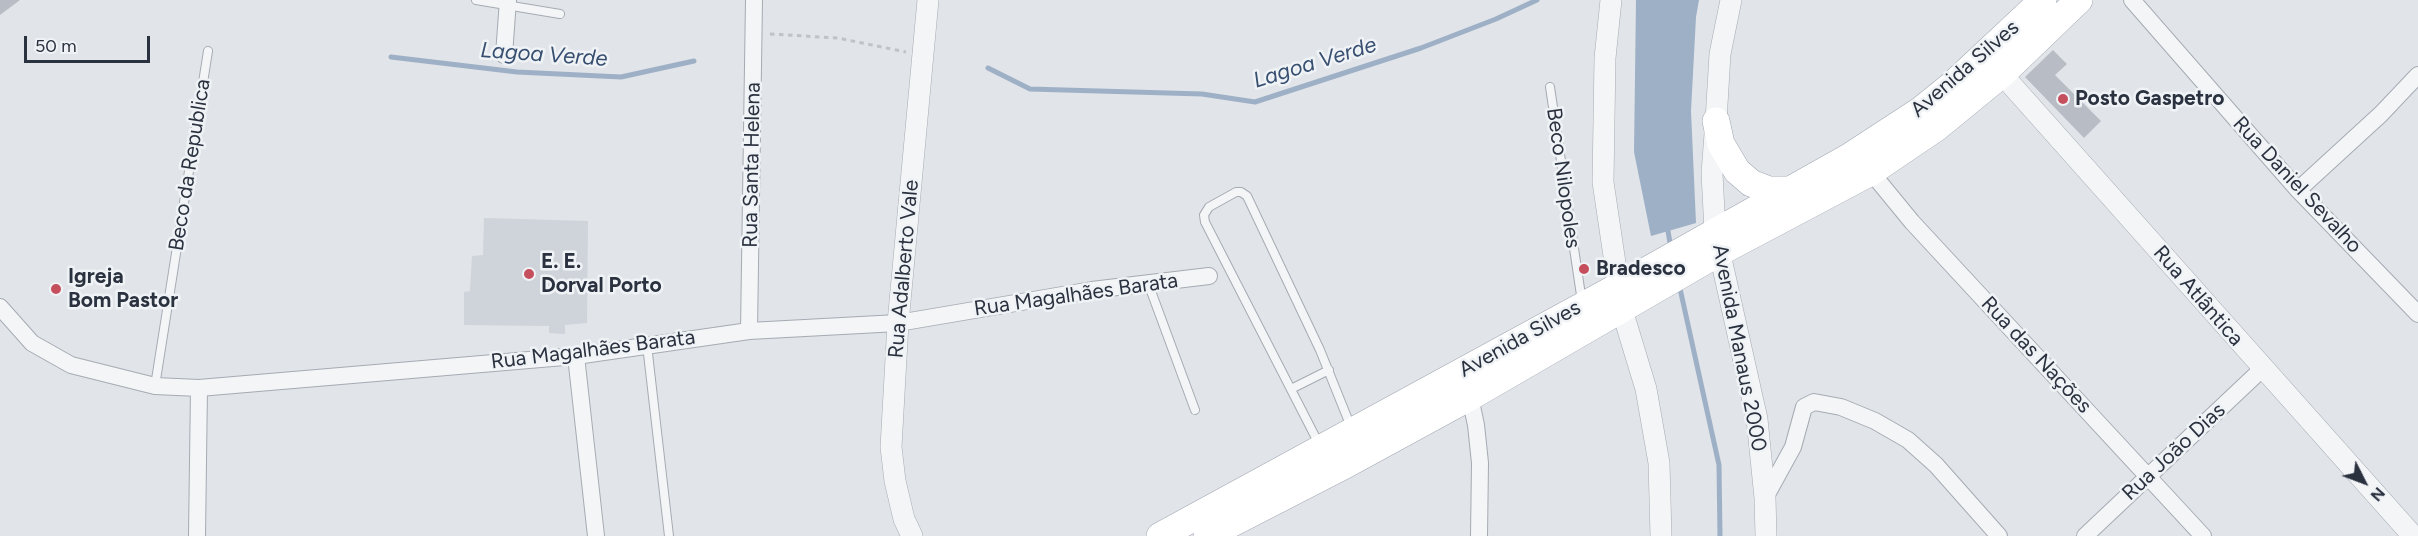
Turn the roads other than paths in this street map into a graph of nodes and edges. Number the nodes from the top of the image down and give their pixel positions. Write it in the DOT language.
graph roads {
  1 [pos="476,0"];
  2 [pos="754,0"];
  3 [pos="928,0"];
  4 [pos="1611,0"];
  5 [pos="1731,0"];
  6 [pos="2043,0"];
  7 [pos="2079,0"];
  8 [pos="2132,0"];
  9 [pos="508,2"];
  10 [pos="560,14"];
  11 [pos="208,51"];
  12 [pos="504,56"];
  13 [pos="1993,65"];
  14 [pos="2418,75"];
  15 [pos="1550,87"];
  16 [pos="1716,121"];
  17 [pos="1871,171"];
  18 [pos="1788,190"];
  19 [pos="2298,190"];
  20 [pos="1713,245"];
  21 [pos="1209,276"];
  22 [pos="1148,283"];
  23 [pos="1621,298"];
  24 [pos="1583,305"];
  25 [pos="0,307"];
  26 [pos="2418,314"];
  27 [pos="898,323"];
  28 [pos="749,331"];
  29 [pos="647,345"];
  30 [pos="576,357"];
  31 [pos="2262,369"];
  32 [pos="1329,370"];
  33 [pos="155,386"];
  34 [pos="200,388"];
  35 [pos="1291,389"];
  36 [pos="1470,397"];
  37 [pos="1195,410"];
  38 [pos="1353,430"];
  39 [pos="1320,448"];
  40 [pos="2148,476"];
  41 [pos="1765,498"];
  42 [pos="197,536"];
  43 [pos="596,536"];
  44 [pos="669,536"];
  45 [pos="912,536"];
  46 [pos="1160,536"];
  47 [pos="1207,536"];
  48 [pos="1479,536"];
  49 [pos="1661,536"];
  50 [pos="1766,536"];
  51 [pos="1999,536"];
  52 [pos="2085,536"];
  53 [pos="2203,536"];
  54 [pos="2413,536"];
  1 -- 9 [label="lane"];
  2 -- 28 [label="street, Rua Santa Helena"];
  3 -- 27 [label="street, Rua Adalberto Vale"];
  4 -- 23 [label="street"];
  5 -- 16 [label="street, Avenida Manaus 2000"];
  6 -- 13 [label="main road, Avenida Silves"];
  7 -- 13 [label="main road, Avenida Silves"];
  8 -- 19 [label="street, Rua Daniel Sevalho"];
  9 -- 10 [label="lane"];
  9 -- 12 [label="street"];
  11 -- 33 [label="lane, Beco da Republica"];
  13 -- 17 [label="main road, Avenida Silves"];
  13 -- 18 [label="main road, Avenida Silves"];
  13 -- 31 [label="street, Rua Atlântica"];
  14 -- 19 [label="street"];
  15 -- 24 [label="lane, Beco Nilopoles"];
  16 -- 18 [label="main road"];
  16 -- 20 [label="street, Avenida Manaus 2000"];
  17 -- 20 [label="main road, Avenida Silves"];
  17 -- 40 [label="street, Rua das Nações"];
  18 -- 20 [label="main road, Avenida Silves"];
  19 -- 26 [label="street, Rua Daniel Sevalho"];
  20 -- 23 [label="main road, Avenida Silves"];
  20 -- 41 [label="street, Avenida Manaus 2000"];
  21 -- 22 [label="street, Rua Magalhães Barata"];
  22 -- 27 [label="street, Rua Magalhães Barata"];
  22 -- 37 [label="lane"];
  23 -- 24 [label="main road, Avenida Silves"];
  23 -- 36 [label="main road, Avenida Silves"];
  23 -- 49 [label="street"];
  24 -- 38 [label="main road, Avenida Silves"];
  25 -- 33 [label="street, Rua Magalhães Barata"];
  27 -- 28 [label="street, Rua Magalhães Barata"];
  27 -- 45 [label="street, Rua Adalberto Vale"];
  28 -- 29 [label="street, Rua Magalhães Barata"];
  29 -- 30 [label="street, Rua Magalhães Barata"];
  29 -- 44 [label="lane"];
  30 -- 34 [label="street, Rua Magalhães Barata"];
  30 -- 43 [label="street"];
  31 -- 40 [label="street, Rua João Dias"];
  31 -- 54 [label="street, Rua Atlântica"];
  32 -- 35 [label="lane"];
  32 -- 35 [label="lane"];
  32 -- 38 [label="lane"];
  33 -- 34 [label="street, Rua Magalhães Barata"];
  34 -- 42 [label="street"];
  35 -- 39 [label="lane"];
  36 -- 47 [label="main road, Avenida Silves"];
  36 -- 48 [label="street"];
  38 -- 39 [label="main road, Avenida Silves"];
  39 -- 46 [label="main road, Avenida Silves"];
  40 -- 52 [label="street, Rua João Dias"];
  40 -- 53 [label="street, Rua das Nações"];
  41 -- 50 [label="street, Avenida Manaus 2000"];
  41 -- 51 [label="street"];
}
